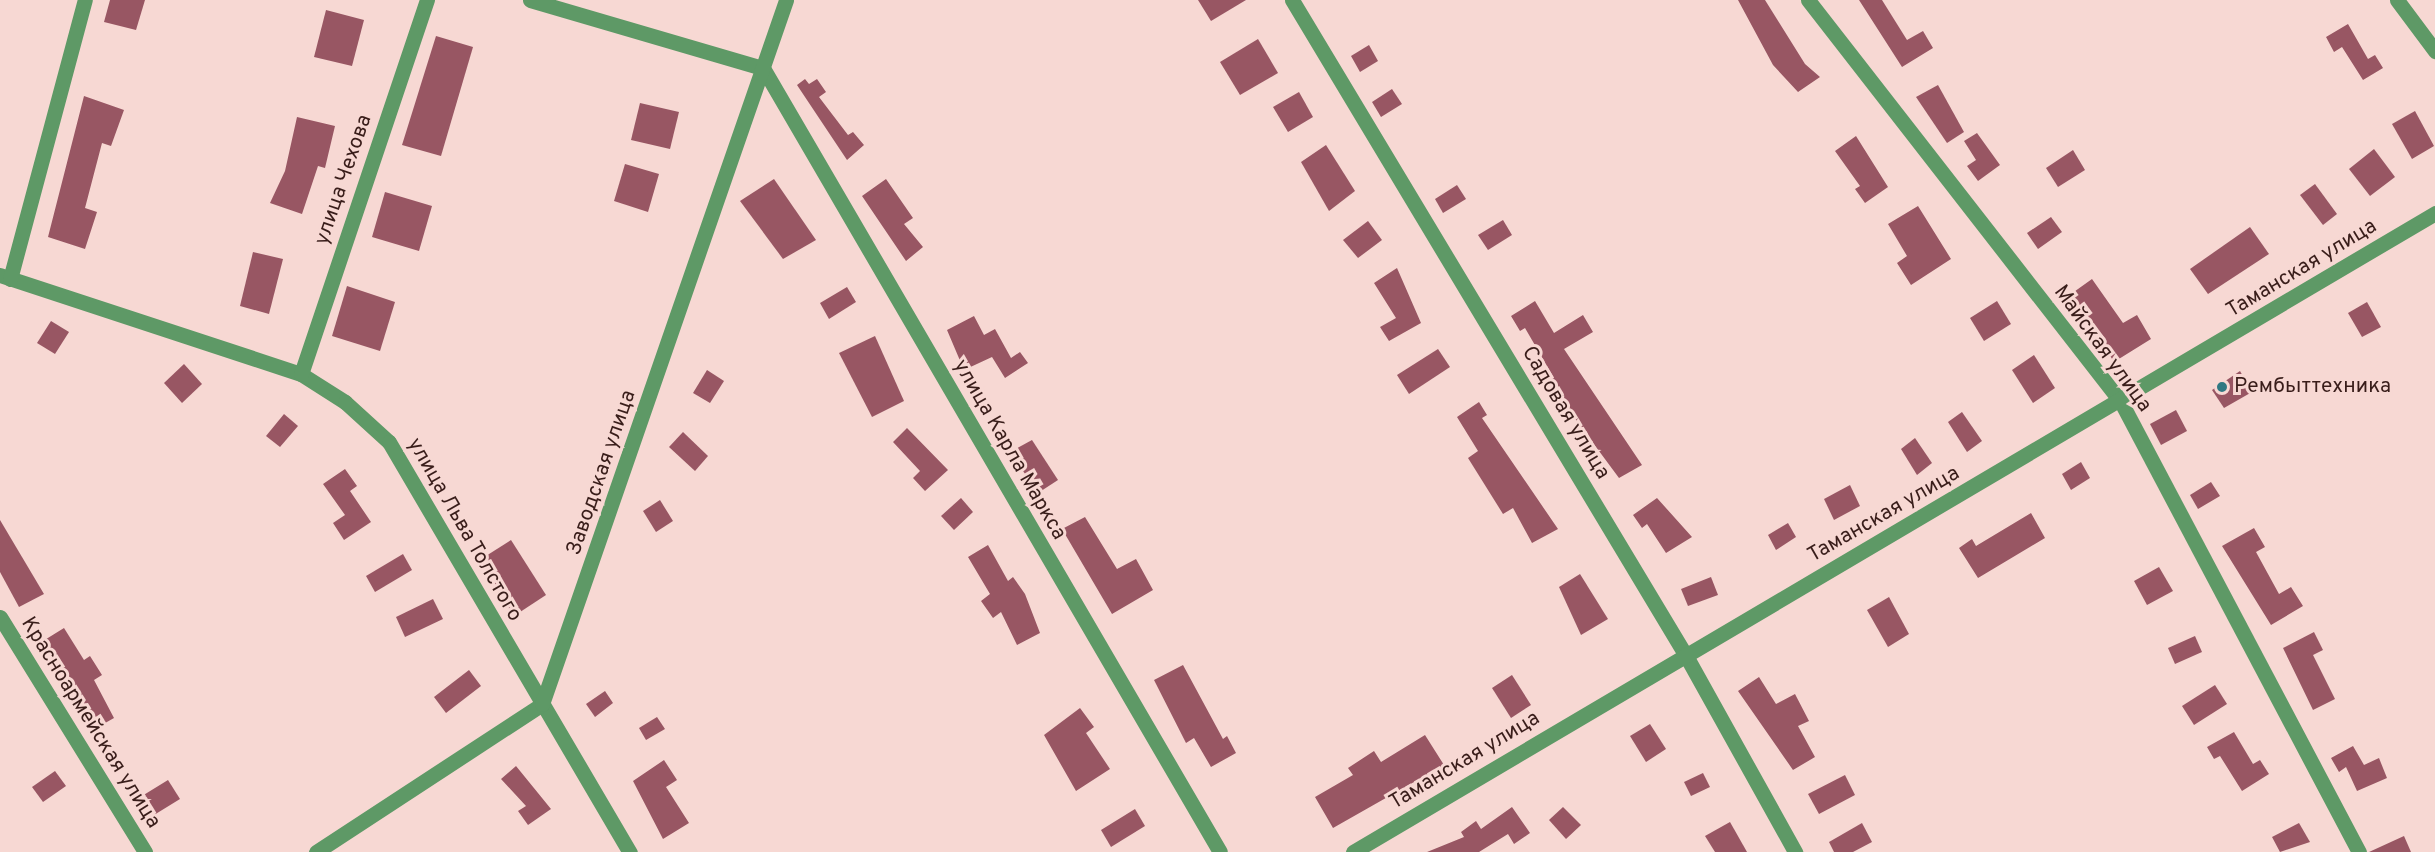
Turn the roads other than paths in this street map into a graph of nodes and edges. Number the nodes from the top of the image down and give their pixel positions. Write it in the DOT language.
graph roads {
  1 [pos="85,0"];
  2 [pos="427,0"];
  3 [pos="530,0"];
  4 [pos="786,0"];
  5 [pos="1292,0"];
  6 [pos="1808,0"];
  7 [pos="2397,0"];
  8 [pos="2435,51"];
  9 [pos="763,68"];
  10 [pos="2435,213"];
  11 [pos="5,277"];
  12 [pos="301,374"];
  13 [pos="2121,402"];
  14 [pos="0,617"];
  15 [pos="1685,654"];
  16 [pos="542,704"];
  17 [pos="145,852"];
  18 [pos="316,852"];
  19 [pos="630,852"];
  20 [pos="1220,852"];
  21 [pos="1353,852"];
  22 [pos="1795,852"];
  23 [pos="2359,852"];
  1 -- 11 [label="street"];
  2 -- 12 [label="street, улица Чехова"];
  3 -- 9 [label="street"];
  4 -- 9 [label="street, Заводская улица"];
  5 -- 15 [label="street, Садовая улица"];
  6 -- 13 [label="street, Майская улица"];
  7 -- 8 [label="street"];
  9 -- 16 [label="street, Заводская улица"];
  9 -- 20 [label="street, улица Карла Маркса"];
  10 -- 13 [label="street, Таманская улица"];
  11 -- 12 [label="street, улица Льва Толстого"];
  12 -- 16 [label="street, улица Льва Толстого"];
  13 -- 15 [label="street, Таманская улица"];
  13 -- 23 [label="street, Майская улица"];
  14 -- 17 [label="street, Красноармейская улица"];
  15 -- 21 [label="street, Таманская улица"];
  15 -- 22 [label="street, Садовая улица"];
  16 -- 18 [label="street"];
  16 -- 19 [label="street, улица Льва Толстого"];
}
